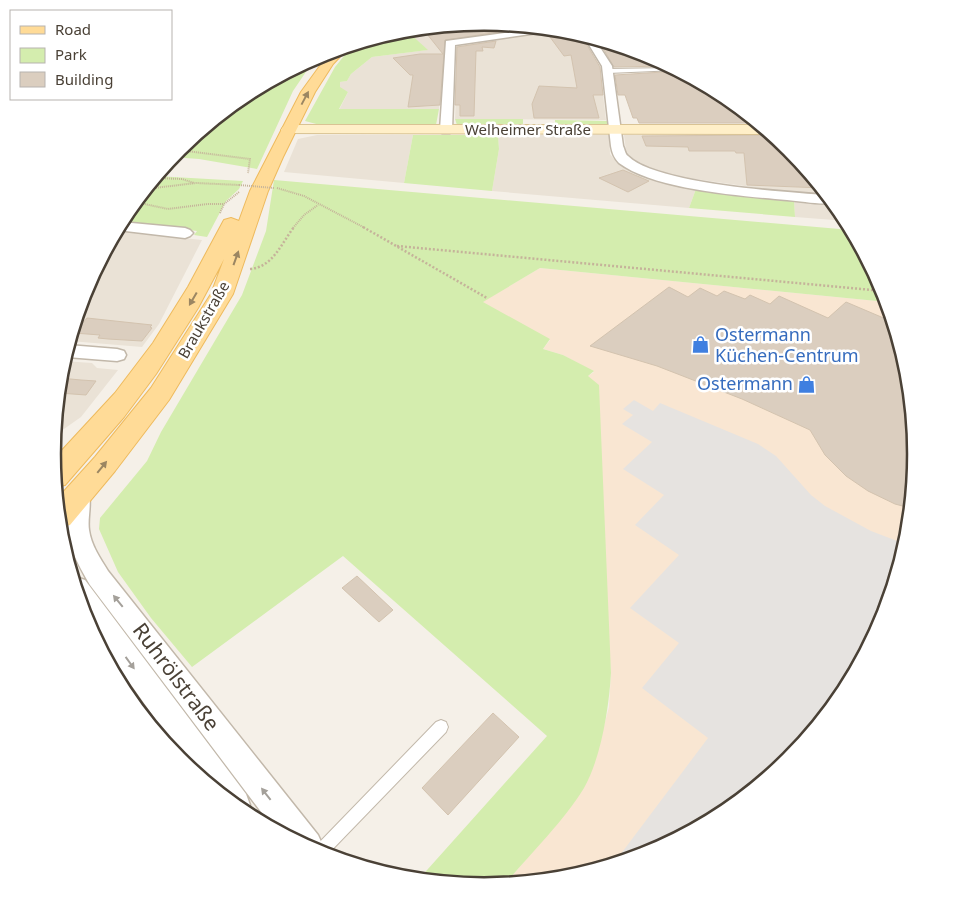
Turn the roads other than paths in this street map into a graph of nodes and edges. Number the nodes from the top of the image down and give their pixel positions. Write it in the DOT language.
graph roads {
  1 [pos="523,33"];
  2 [pos="594,46"];
  3 [pos="329,60"];
  4 [pos="309,69"];
  5 [pos="608,70"];
  6 [pos="661,70"];
  7 [pos="289,130"];
  8 [pos="446,130"];
  9 [pos="616,130"];
  10 [pos="755,130"];
  11 [pos="820,198"];
  12 [pos="127,227"];
  13 [pos="185,233"];
  14 [pos="75,351"];
  15 [pos="117,355"];
  16 [pos="62,469"];
  17 [pos="79,496"];
  18 [pos="65,510"];
  19 [pos="92,613"];
  20 [pos="441,726"];
  21 [pos="218,782"];
  22 [pos="295,832"];
  23 [pos="325,846"];
  1 -- 8 [label="street"];
  2 -- 5 [label="street"];
  7 -- 3 [label="main road, Braukstraße, one-way"];
  4 -- 16 [label="main road, Braukstraße, one-way"];
  5 -- 6 [label="lane"];
  5 -- 9 [label="street"];
  7 -- 8 [label="street, Welheimer Straße"];
  17 -- 7 [label="main road, Braukstraße, one-way"];
  8 -- 9 [label="street, Welheimer Straße"];
  9 -- 10 [label="street, Welheimer Straße"];
  9 -- 11 [label="street"];
  12 -- 13 [label="street"];
  14 -- 15 [label="street"];
  17 -- 18 [label="main road, Braukstraße"];
  22 -- 17 [label="street, Ruhrölstraße, one-way"];
  19 -- 21 [label="street, Ruhrölstraße, one-way"];
  20 -- 23 [label="lane"];
}
